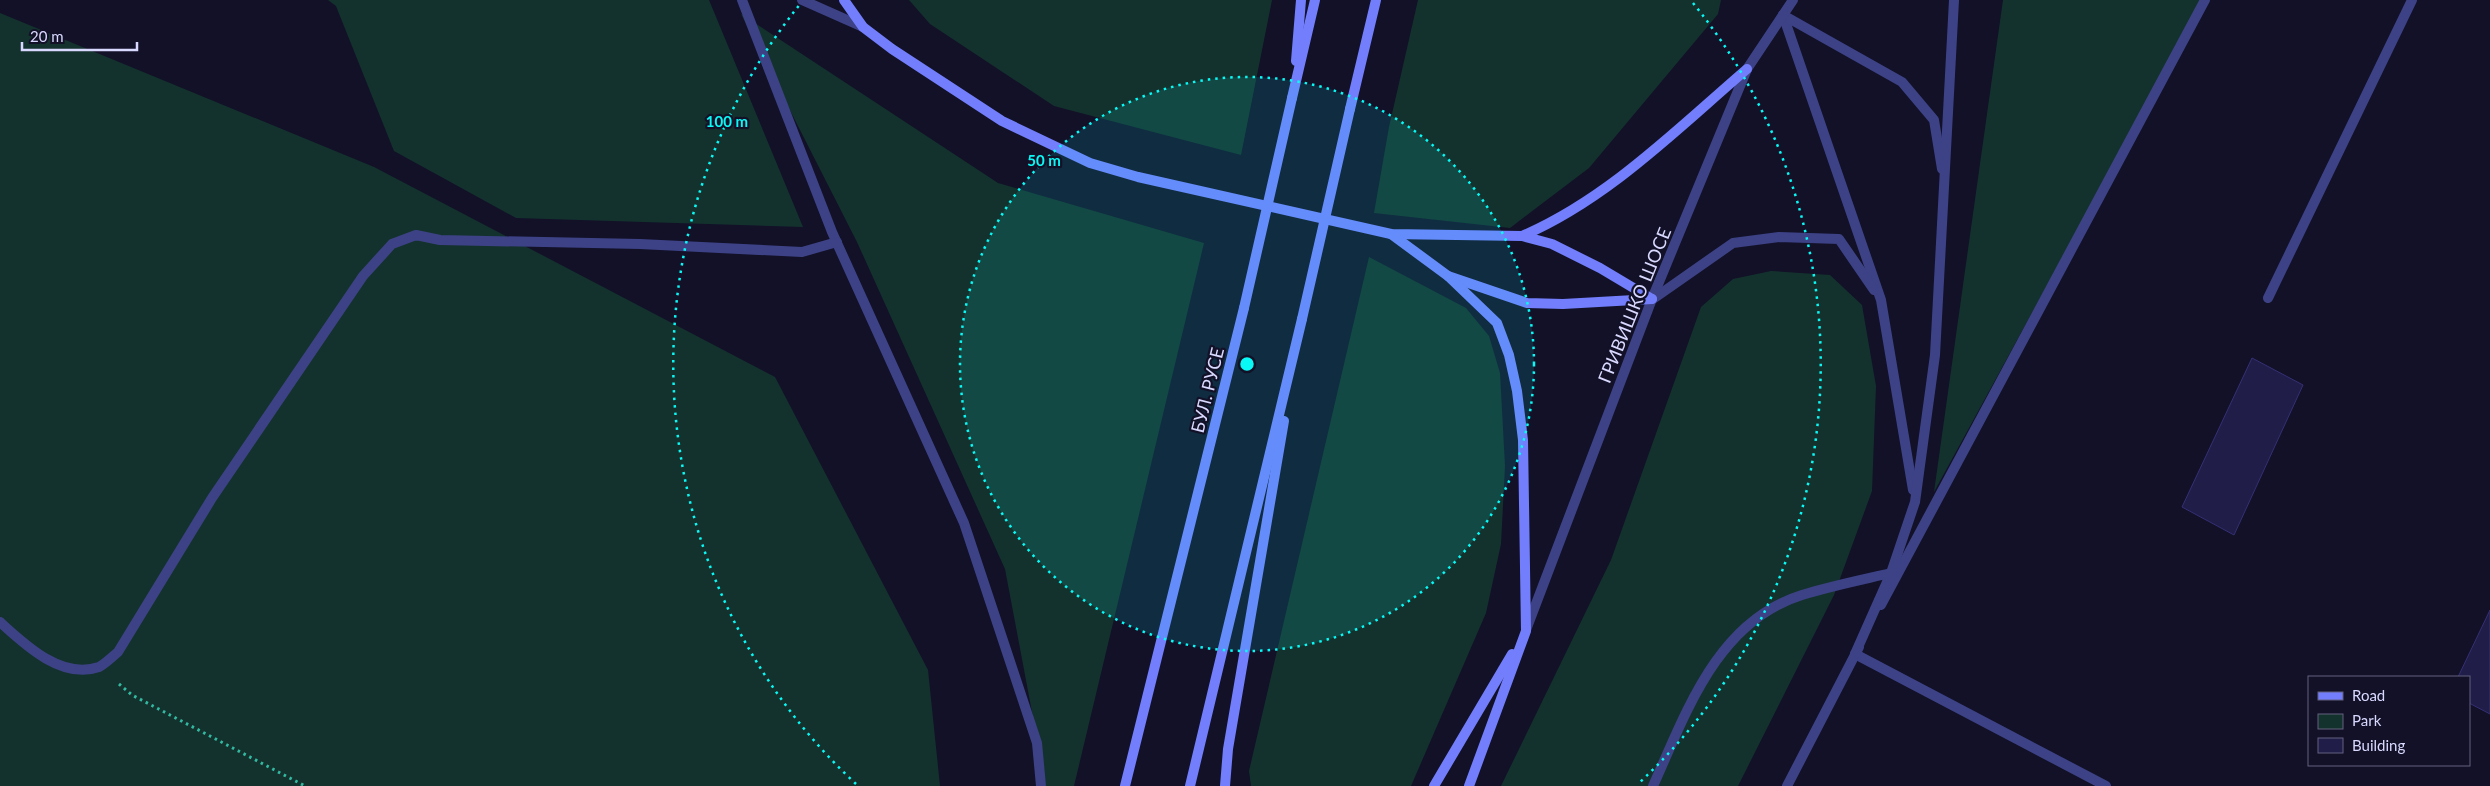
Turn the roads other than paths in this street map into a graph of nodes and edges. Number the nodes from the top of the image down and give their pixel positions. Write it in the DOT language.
graph roads {
  1 [pos="742,0"];
  2 [pos="802,0"];
  3 [pos="844,0"];
  4 [pos="1301,0"];
  5 [pos="1315,0"];
  6 [pos="1376,0"];
  7 [pos="1793,0"];
  8 [pos="1954,0"];
  9 [pos="2205,0"];
  10 [pos="2412,0"];
  11 [pos="1783,14"];
  12 [pos="863,27"];
  13 [pos="1747,69"];
  14 [pos="1292,98"];
  15 [pos="1944,187"];
  16 [pos="1391,234"];
  17 [pos="1522,236"];
  18 [pos="837,242"];
  19 [pos="1448,276"];
  20 [pos="2268,298"];
  21 [pos="1652,299"];
  22 [pos="1881,300"];
  23 [pos="1302,319"];
  24 [pos="1915,502"];
  25 [pos="1891,573"];
  26 [pos="0,622"];
  27 [pos="1526,631"];
  28 [pos="1855,654"];
  29 [pos="1041,786"];
  30 [pos="1125,786"];
  31 [pos="1190,786"];
  32 [pos="1225,786"];
  33 [pos="1434,786"];
  34 [pos="1469,786"];
  35 [pos="1653,786"];
  36 [pos="1787,786"];
  37 [pos="2106,786"];
  1 -- 18 [label="street"];
  2 -- 12 [label="street"];
  3 -- 12 [label="main road"];
  4 -- 14 [label="main road"];
  5 -- 14 [label="main road, БУЛ. РУСЕ"];
  6 -- 23 [label="main road, bridge"];
  7 -- 11 [label="street, ГРИВИШКО ШОСЕ"];
  8 -- 15 [label="street"];
  9 -- 28 [label="street"];
  10 -- 20 [label="street"];
  11 -- 13 [label="street, ГРИВИШКО ШОСЕ"];
  11 -- 15 [label="street"];
  11 -- 22 [label="street"];
  12 -- 16 [label="main road"];
  13 -- 17 [label="main road"];
  13 -- 21 [label="street, ГРИВИШКО ШОСЕ"];
  14 -- 30 [label="main road, БУЛ. РУСЕ, bridge"];
  15 -- 24 [label="street"];
  16 -- 17 [label="main road"];
  16 -- 19 [label="main road"];
  17 -- 21 [label="main road"];
  18 -- 26 [label="street"];
  18 -- 29 [label="street"];
  19 -- 21 [label="main road"];
  19 -- 27 [label="main road"];
  21 -- 22 [label="street"];
  21 -- 27 [label="street, ГРИВИШКО ШОСЕ"];
  22 -- 24 [label="street"];
  23 -- 31 [label="main road"];
  23 -- 32 [label="main road"];
  24 -- 25 [label="street"];
  25 -- 28 [label="street"];
  25 -- 35 [label="street"];
  27 -- 33 [label="main road"];
  27 -- 34 [label="main road"];
  28 -- 36 [label="street"];
  28 -- 37 [label="street"];
}
